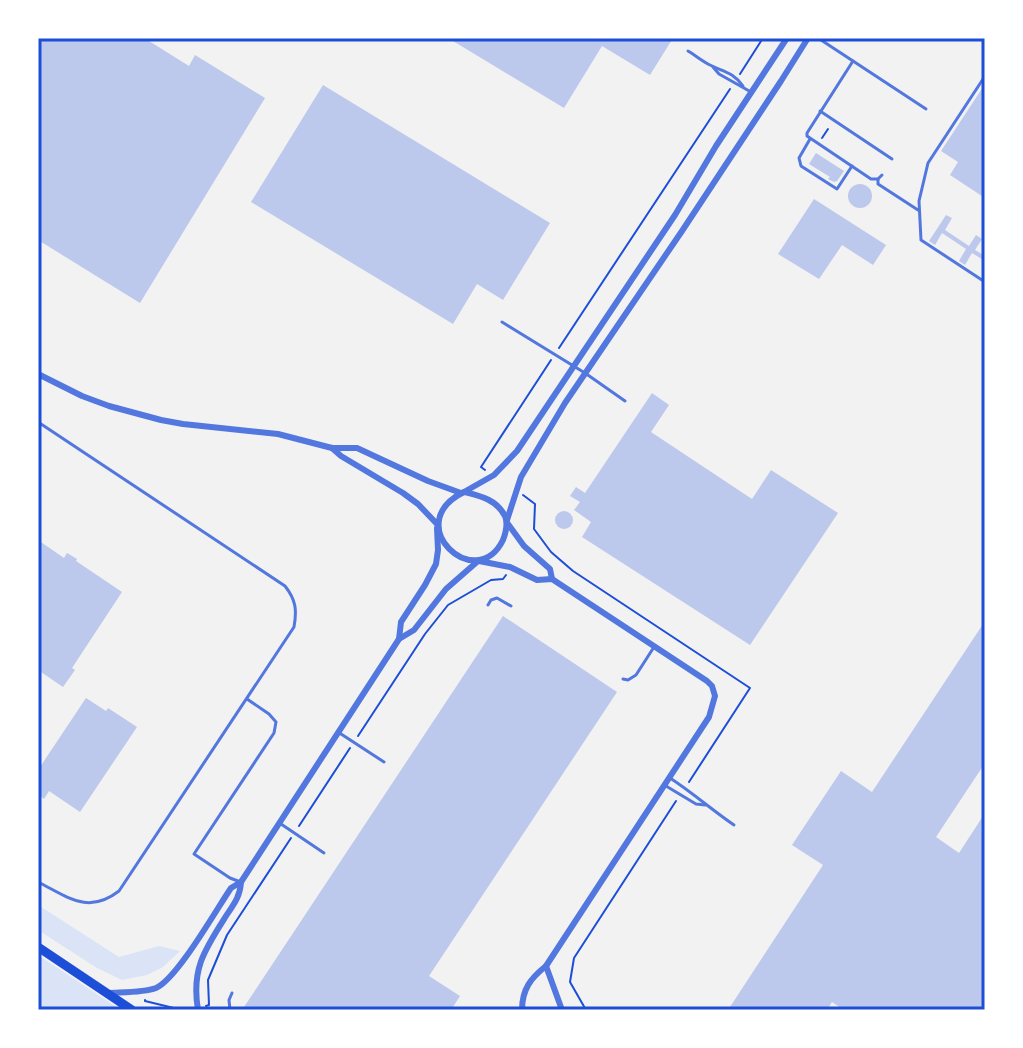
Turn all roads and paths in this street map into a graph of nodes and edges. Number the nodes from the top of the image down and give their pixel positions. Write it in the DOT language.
graph roads {
  1 [pos="763,38"];
  2 [pos="787,38"];
  3 [pos="808,38"];
  4 [pos="818,38"];
  5 [pos="688,51"];
  6 [pos="853,61"];
  7 [pos="713,67"];
  8 [pos="985,76"];
  9 [pos="737,78"];
  10 [pos="733,83"];
  11 [pos="743,86"];
  12 [pos="751,92"];
  13 [pos="926,109"];
  14 [pos="820,111"];
  15 [pos="828,129"];
  16 [pos="811,138"];
  17 [pos="818,143"];
  18 [pos="892,159"];
  19 [pos="852,166"];
  20 [pos="919,211"];
  21 [pos="985,282"];
  22 [pos="502,322"];
  23 [pos="554,355"];
  24 [pos="574,366"];
  25 [pos="585,373"];
  26 [pos="38,374"];
  27 [pos="625,401"];
  28 [pos="38,422"];
  29 [pos="332,448"];
  30 [pos="494,475"];
  31 [pos="516,490"];
  32 [pos="462,492"];
  33 [pos="507,521"];
  34 [pos="437,526"];
  35 [pos="536,531"];
  36 [pos="524,546"];
  37 [pos="478,561"];
  38 [pos="510,567"];
  39 [pos="552,579"];
  40 [pos="488,605"];
  41 [pos="511,606"];
  42 [pos="399,639"];
  43 [pos="654,647"];
  44 [pos="623,679"];
  45 [pos="247,699"];
  46 [pos="338,732"];
  47 [pos="354,743"];
  48 [pos="384,762"];
  49 [pos="670,778"];
  50 [pos="665,786"];
  51 [pos="685,788"];
  52 [pos="681,794"];
  53 [pos="705,805"];
  54 [pos="280,823"];
  55 [pos="734,825"];
  56 [pos="294,833"];
  57 [pos="324,853"];
  58 [pos="38,882"];
  59 [pos="241,882"];
  60 [pos="38,947"];
  61 [pos="546,966"];
  62 [pos="144,991"];
  63 [pos="107,993"];
  64 [pos="232,993"];
  65 [pos="198,1009"];
  66 [pos="132,1010"];
  67 [pos="182,1010"];
  68 [pos="230,1010"];
  69 [pos="522,1010"];
  70 [pos="562,1010"];
  71 [pos="586,1010"];
  1 -- 9 [label="path"];
  2 -- 12 [label="street"];
  3 -- 25 [label="street"];
  4 -- 6 [label="lane"];
  5 -- 7 [label="lane"];
  6 -- 13 [label="lane"];
  6 -- 14 [label="lane"];
  7 -- 9 [label="lane"];
  7 -- 10 [label="lane"];
  8 -- 20 [label="lane"];
  9 -- 11 [label="lane"];
  10 -- 11 [label="lane"];
  10 -- 23 [label="path"];
  11 -- 12 [label="lane"];
  12 -- 24 [label="street"];
  14 -- 16 [label="lane"];
  14 -- 18 [label="lane"];
  15 -- 17 [label="path"];
  16 -- 17 [label="lane"];
  16 -- 19 [label="lane"];
  17 -- 19 [label="lane"];
  19 -- 20 [label="lane"];
  20 -- 21 [label="lane"];
  22 -- 23 [label="lane"];
  23 -- 24 [label="lane"];
  23 -- 30 [label="path"];
  24 -- 25 [label="lane"];
  24 -- 30 [label="street"];
  25 -- 27 [label="lane"];
  25 -- 31 [label="street"];
  26 -- 29 [label="street"];
  28 -- 45 [label="lane"];
  29 -- 32 [label="street"];
  29 -- 34 [label="street"];
  30 -- 32 [label="street"];
  31 -- 33 [label="street"];
  31 -- 35 [label="path"];
  32 -- 33 [label="street"];
  32 -- 34 [label="street"];
  33 -- 36 [label="street"];
  33 -- 37 [label="street"];
  34 -- 37 [label="street"];
  34 -- 42 [label="street"];
  35 -- 36 [label="path"];
  35 -- 51 [label="path"];
  36 -- 39 [label="street"];
  37 -- 38 [label="street"];
  37 -- 42 [label="street"];
  38 -- 39 [label="street"];
  38 -- 47 [label="path"];
  39 -- 43 [label="street"];
  40 -- 41 [label="lane"];
  42 -- 46 [label="street"];
  43 -- 44 [label="lane"];
  43 -- 49 [label="street"];
  45 -- 58 [label="lane"];
  45 -- 59 [label="lane"];
  46 -- 47 [label="lane"];
  46 -- 54 [label="street"];
  47 -- 48 [label="lane"];
  47 -- 56 [label="path"];
  49 -- 50 [label="street"];
  49 -- 51 [label="lane"];
  50 -- 52 [label="lane"];
  50 -- 61 [label="street"];
  51 -- 53 [label="lane"];
  52 -- 53 [label="lane"];
  52 -- 71 [label="path"];
  53 -- 55 [label="lane"];
  54 -- 56 [label="lane"];
  54 -- 59 [label="street"];
  56 -- 57 [label="lane"];
  56 -- 65 [label="path"];
  59 -- 62 [label="street"];
  59 -- 65 [label="street"];
  60 -- 63 [label="main road"];
  61 -- 69 [label="street"];
  61 -- 70 [label="street"];
  62 -- 63 [label="street"];
  62 -- 67 [label="path"];
  63 -- 66 [label="main road"];
  64 -- 68 [label="lane"];
}
